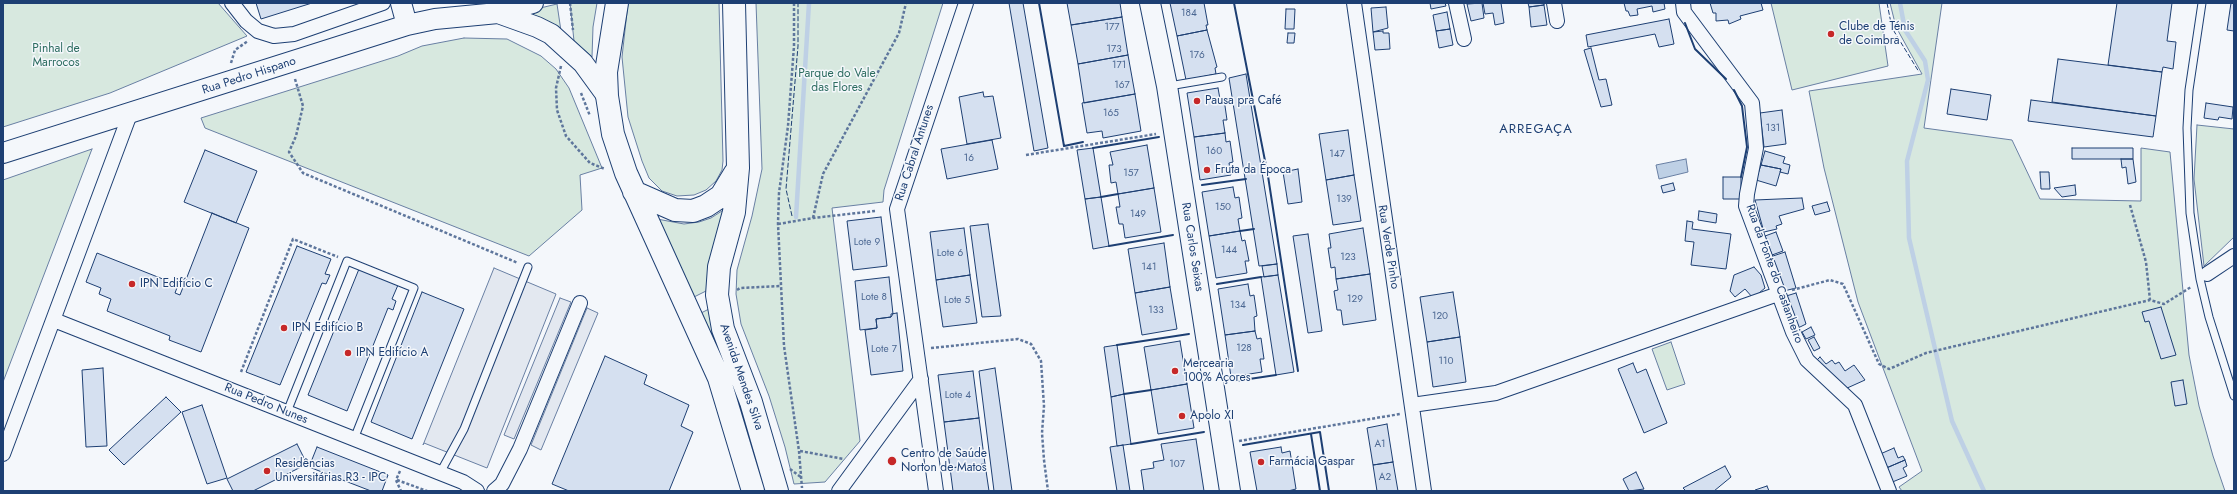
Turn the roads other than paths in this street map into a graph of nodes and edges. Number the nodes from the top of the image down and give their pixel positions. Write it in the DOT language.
graph roads {
  1 [pos="232,3"];
  2 [pos="383,3"];
  3 [pos="401,3"];
  4 [pos="533,3"];
  5 [pos="616,3"];
  6 [pos="734,3"];
  7 [pos="966,3"];
  8 [pos="1150,3"];
  9 [pos="1354,3"];
  10 [pos="1456,3"];
  11 [pos="1554,3"];
  12 [pos="1683,3"];
  13 [pos="2202,3"];
  14 [pos="473,9"];
  15 [pos="498,13"];
  16 [pos="1557,21"];
  17 [pos="407,25"];
  18 [pos="1464,39"];
  19 [pos="1222,77"];
  20 [pos="1167,86"];
  21 [pos="607,96"];
  22 [pos="130,114"];
  23 [pos="3,153"];
  24 [pos="738,168"];
  25 [pos="634,192"];
  26 [pos="2234,256"];
  27 [pos="528,267"];
  28 [pos="2204,276"];
  29 [pos="1778,294"];
  30 [pos="580,303"];
  31 [pos="54,320"];
  32 [pos="921,379"];
  33 [pos="2234,396"];
  34 [pos="1412,409"];
  35 [pos="287,412"];
  36 [pos="354,438"];
  37 [pos="4,448"];
  38 [pos="440,473"];
  39 [pos="477,491"];
  40 [pos="494,491"];
  41 [pos="753,491"];
  42 [pos="777,491"];
  43 [pos="839,491"];
  44 [pos="936,491"];
  45 [pos="1230,491"];
  46 [pos="1424,491"];
  47 [pos="1889,491"];
  1 -- 2 [label="street"];
  3 -- 17 [label="street"];
  4 -- 15 [label="street, Rua Pedro Hispano"];
  5 -- 21 [label="main road, Avenida Mendes Silva"];
  6 -- 24 [label="main road, Avenida Mendes Silva"];
  7 -- 32 [label="street, Rua Cabral Antunes"];
  8 -- 20 [label="street, Rua Carlos Seixas"];
  9 -- 34 [label="street, Rua Verde Pinho"];
  10 -- 18 [label="street"];
  11 -- 16 [label="street"];
  12 -- 29 [label="street, Rua da Fonte do Castanheiro"];
  13 -- 28 [label="lane"];
  14 -- 15 [label="street, Rua Pedro Hispano"];
  14 -- 17 [label="street, Rua Pedro Hispano"];
  15 -- 21 [label="street, Rua Pedro Hispano"];
  17 -- 22 [label="street, Rua Pedro Hispano"];
  19 -- 20 [label="lane"];
  20 -- 45 [label="street, Rua Carlos Seixas"];
  21 -- 25 [label="main road, Avenida Mendes Silva"];
  22 -- 23 [label="street, Rua Pedro Hispano"];
  22 -- 31 [label="street"];
  24 -- 25 [label="main road"];
  24 -- 42 [label="main road, Avenida Mendes Silva"];
  25 -- 41 [label="main road, Avenida Mendes Silva"];
  26 -- 28 [label="street"];
  27 -- 38 [label="lane"];
  28 -- 33 [label="lane"];
  29 -- 34 [label="street"];
  29 -- 47 [label="street, Rua da Fonte do Castanheiro"];
  30 -- 40 [label="street"];
  31 -- 35 [label="street, Rua Pedro Nunes"];
  31 -- 37 [label="street"];
  32 -- 43 [label="street"];
  32 -- 44 [label="street, Rua Cabral Antunes"];
  34 -- 46 [label="street, Rua Verde Pinho"];
  35 -- 36 [label="street, Rua Pedro Nunes"];
  35 -- 36 [label="lane"];
  36 -- 38 [label="street, Rua Pedro Nunes"];
  38 -- 39 [label="street, Rua Pedro Nunes"];
}
